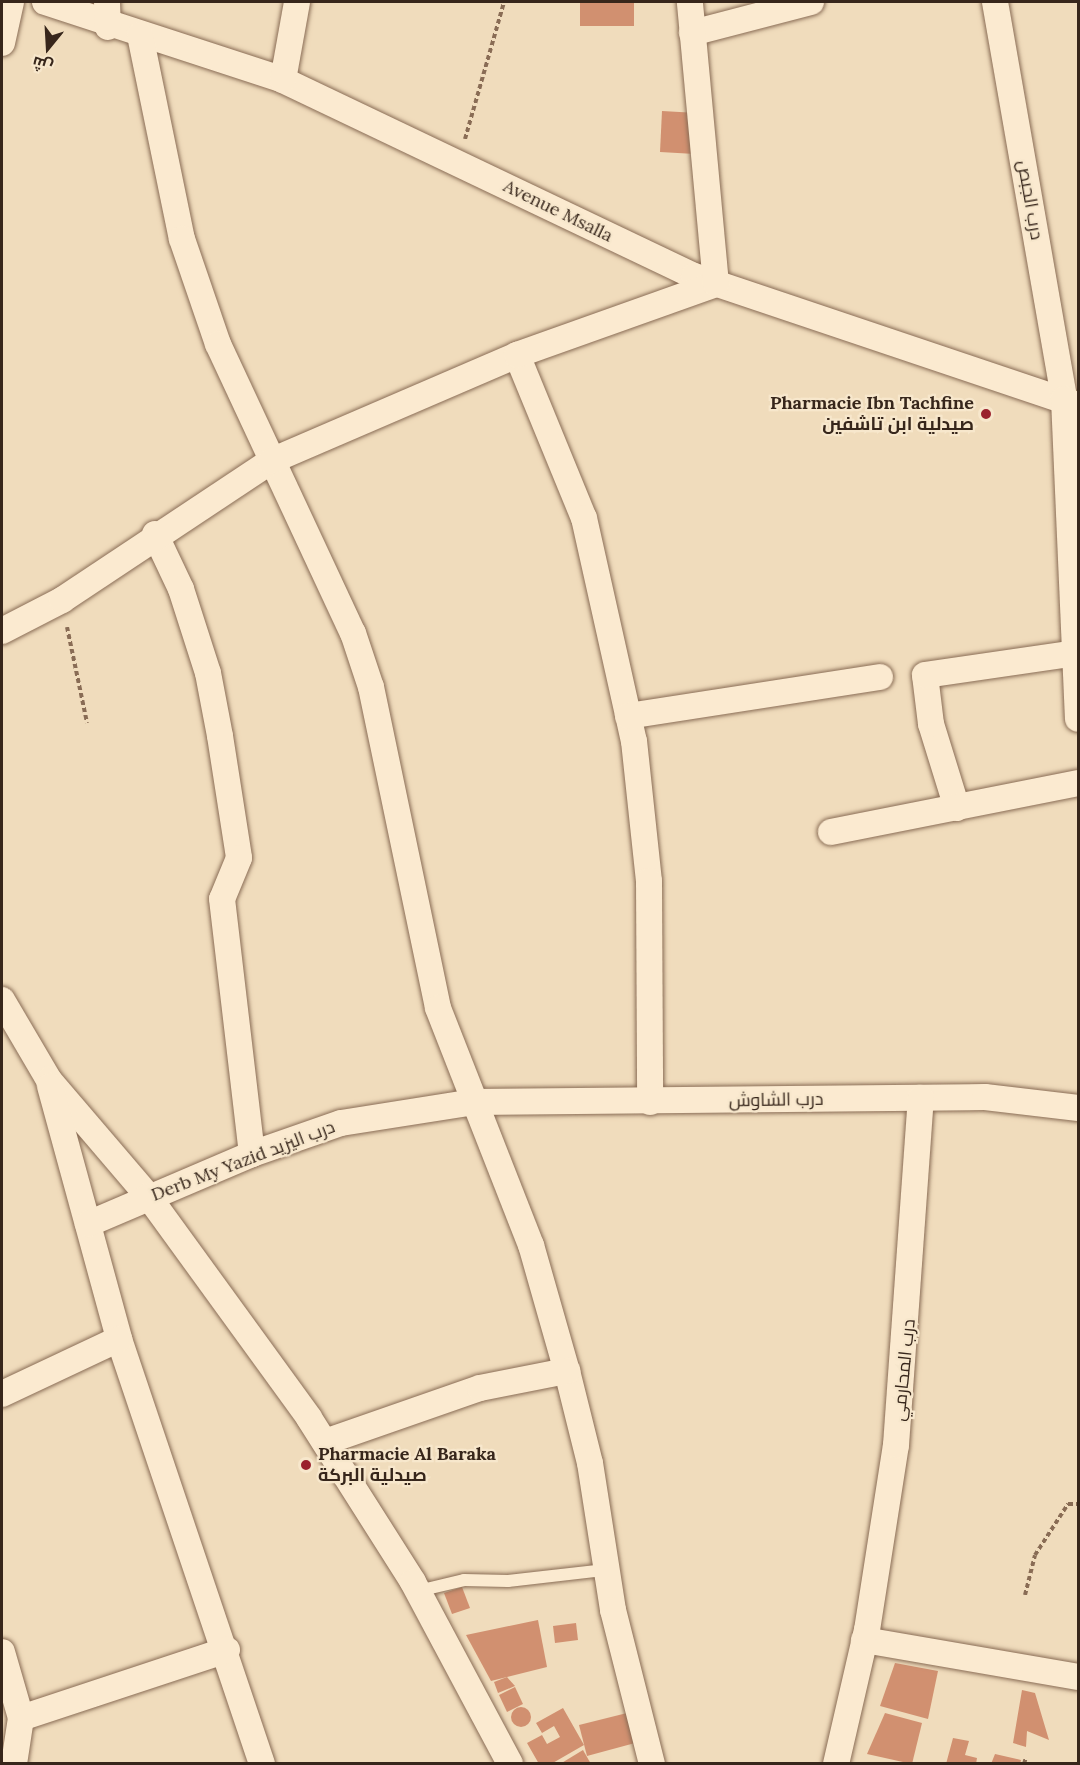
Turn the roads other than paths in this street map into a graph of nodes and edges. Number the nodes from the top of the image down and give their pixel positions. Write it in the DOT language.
graph roads {
  1 [pos="11,2"];
  2 [pos="45,2"];
  3 [pos="107,2"];
  4 [pos="297,2"];
  5 [pos="690,2"];
  6 [pos="812,2"];
  7 [pos="996,2"];
  8 [pos="108,27"];
  9 [pos="692,33"];
  10 [pos="140,35"];
  11 [pos="2,43"];
  12 [pos="283,80"];
  13 [pos="716,284"];
  14 [pos="517,355"];
  15 [pos="1071,402"];
  16 [pos="270,461"];
  17 [pos="154,534"];
  18 [pos="2,631"];
  19 [pos="1076,653"];
  20 [pos="880,677"];
  21 [pos="628,716"];
  22 [pos="1078,719"];
  23 [pos="1078,783"];
  24 [pos="957,808"];
  25 [pos="831,832"];
  26 [pos="2,1000"];
  27 [pos="49,1080"];
  28 [pos="921,1098"];
  29 [pos="473,1102"];
  30 [pos="650,1102"];
  31 [pos="1078,1108"];
  32 [pos="252,1154"];
  33 [pos="148,1196"];
  34 [pos="88,1224"];
  35 [pos="119,1339"];
  36 [pos="567,1371"];
  37 [pos="2,1394"];
  38 [pos="325,1442"];
  39 [pos="605,1570"];
  40 [pos="418,1591"];
  41 [pos="864,1640"];
  42 [pos="227,1650"];
  43 [pos="2,1652"];
  44 [pos="1078,1677"];
  45 [pos="21,1718"];
  46 [pos="14,1764"];
  47 [pos="262,1764"];
  48 [pos="510,1764"];
  49 [pos="652,1764"];
  50 [pos="836,1764"];
  1 -- 11 [label="street"];
  2 -- 8 [label="street, Avenue Msalla"];
  3 -- 8 [label="street"];
  4 -- 12 [label="street"];
  5 -- 9 [label="street"];
  6 -- 9 [label="street"];
  7 -- 15 [label="street, درب الجبص"];
  8 -- 10 [label="street, Avenue Msalla"];
  9 -- 13 [label="street"];
  10 -- 12 [label="street, Avenue Msalla"];
  10 -- 16 [label="street"];
  12 -- 13 [label="street, Avenue Msalla"];
  13 -- 14 [label="street"];
  13 -- 15 [label="street, Avenue Msalla"];
  14 -- 16 [label="street"];
  14 -- 21 [label="street"];
  15 -- 19 [label="street, درب الجبص"];
  16 -- 17 [label="street"];
  16 -- 29 [label="street"];
  17 -- 18 [label="street"];
  17 -- 32 [label="street"];
  19 -- 22 [label="street, درب الجبص"];
  19 -- 24 [label="street"];
  20 -- 21 [label="street"];
  21 -- 30 [label="street"];
  23 -- 24 [label="street"];
  24 -- 25 [label="street"];
  26 -- 27 [label="street"];
  27 -- 33 [label="street"];
  27 -- 34 [label="street"];
  28 -- 30 [label="street, درب الشاوش"];
  28 -- 31 [label="street, درب الشاوش"];
  28 -- 41 [label="street, درب المحارمي"];
  29 -- 30 [label="street, درب الشاوش"];
  29 -- 32 [label="street, Derb My Yazid درب اليزيد"];
  29 -- 36 [label="street"];
  32 -- 33 [label="street, Derb My Yazid درب اليزيد"];
  33 -- 34 [label="street, Derb My Yazid درب اليزيد"];
  33 -- 38 [label="street"];
  34 -- 35 [label="street"];
  35 -- 37 [label="street"];
  35 -- 42 [label="street"];
  36 -- 38 [label="street"];
  36 -- 39 [label="street"];
  38 -- 40 [label="street"];
  39 -- 40 [label="lane"];
  39 -- 49 [label="street"];
  40 -- 48 [label="street"];
  41 -- 44 [label="street"];
  41 -- 50 [label="street, درب المحارمي"];
  42 -- 45 [label="street"];
  42 -- 47 [label="street"];
  43 -- 45 [label="street"];
  45 -- 46 [label="street"];
}
